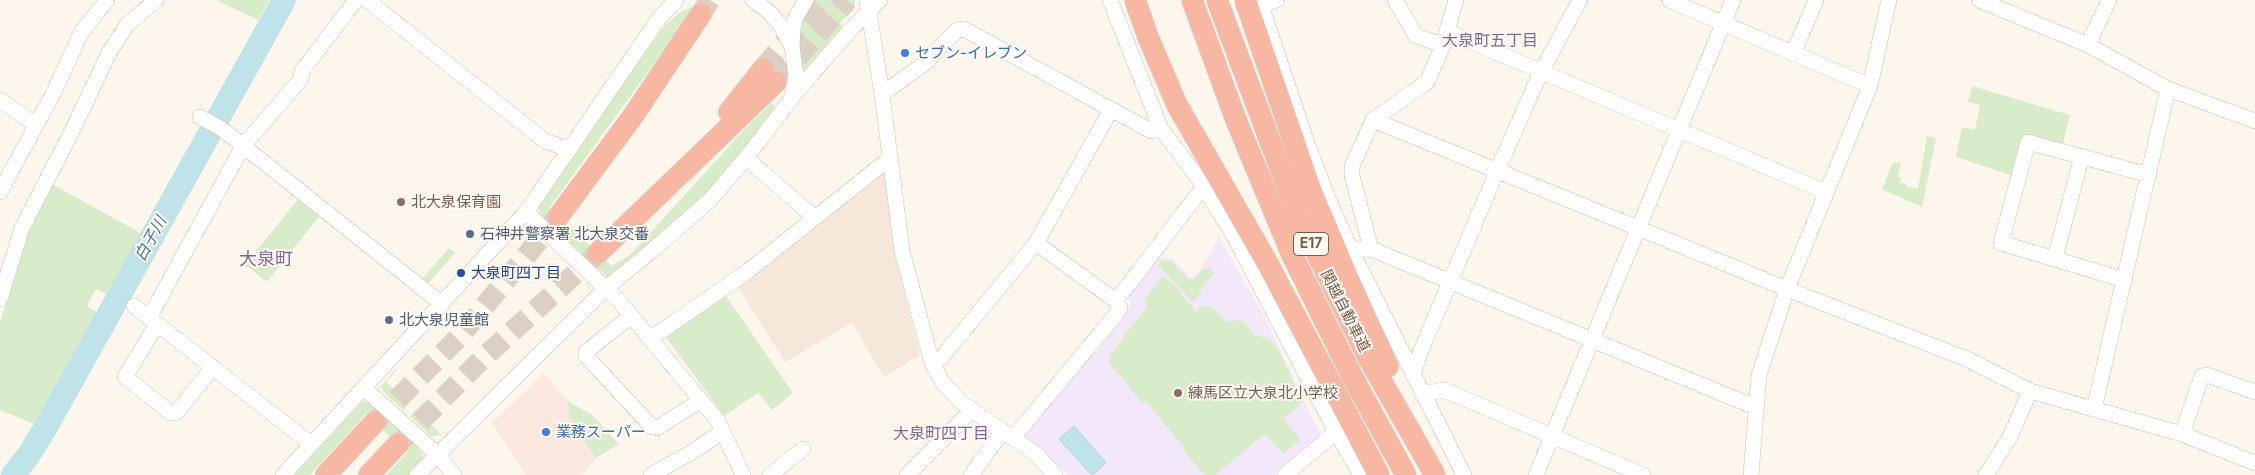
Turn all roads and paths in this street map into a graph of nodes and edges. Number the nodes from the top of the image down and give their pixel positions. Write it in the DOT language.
graph roads {
  1 [pos="107,0"];
  2 [pos="156,0"];
  3 [pos="356,0"];
  4 [pos="367,0"];
  5 [pos="676,0"];
  6 [pos="755,0"];
  7 [pos="774,0"];
  8 [pos="806,0"];
  9 [pos="1110,0"];
  10 [pos="1135,0"];
  11 [pos="1192,0"];
  12 [pos="1217,0"];
  13 [pos="1245,0"];
  14 [pos="1277,0"];
  15 [pos="1395,0"];
  16 [pos="1456,0"];
  17 [pos="1580,0"];
  18 [pos="1669,0"];
  19 [pos="1733,0"];
  20 [pos="1816,0"];
  21 [pos="1889,0"];
  22 [pos="1978,0"];
  23 [pos="2109,0"];
  24 [pos="872,4"];
  25 [pos="701,14"];
  26 [pos="1724,23"];
  27 [pos="1446,38"];
  28 [pos="792,46"];
  29 [pos="2088,46"];
  30 [pos="1793,54"];
  31 [pos="1541,72"];
  32 [pos="770,75"];
  33 [pos="1870,86"];
  34 [pos="2168,89"];
  35 [pos="882,94"];
  36 [pos="792,98"];
  37 [pos="0,100"];
  38 [pos="1111,110"];
  39 [pos="200,116"];
  40 [pos="1373,120"];
  41 [pos="2255,121"];
  42 [pos="36,125"];
  43 [pos="1161,129"];
  44 [pos="1679,131"];
  45 [pos="243,146"];
  46 [pos="568,149"];
  47 [pos="2082,156"];
  48 [pos="746,158"];
  49 [pos="890,158"];
  50 [pos="1497,171"];
  51 [pos="2149,175"];
  52 [pos="1205,190"];
  53 [pos="0,192"];
  54 [pos="1826,192"];
  55 [pos="526,212"];
  56 [pos="558,217"];
  57 [pos="815,218"];
  58 [pos="1639,229"];
  59 [pos="1036,243"];
  60 [pos="1371,249"];
  61 [pos="1351,250"];
  62 [pos="598,253"];
  63 [pos="2055,258"];
  64 [pos="2125,280"];
  65 [pos="1450,281"];
  66 [pos="606,288"];
  67 [pos="1787,289"];
  68 [pos="1266,294"];
  69 [pos="0,299"];
  70 [pos="1116,301"];
  71 [pos="442,304"];
  72 [pos="134,306"];
  73 [pos="630,316"];
  74 [pos="153,321"];
  75 [pos="650,339"];
  76 [pos="1592,340"];
  77 [pos="932,363"];
  78 [pos="213,367"];
  79 [pos="1413,375"];
  80 [pos="364,388"];
  81 [pos="2030,391"];
  82 [pos="2255,392"];
  83 [pos="1422,394"];
  84 [pos="700,401"];
  85 [pos="1755,407"];
  86 [pos="2094,409"];
  87 [pos="972,410"];
  88 [pos="375,422"];
  89 [pos="722,432"];
  90 [pos="1336,432"];
  91 [pos="2182,434"];
  92 [pos="1008,435"];
  93 [pos="1552,436"];
  94 [pos="312,444"];
  95 [pos="398,444"];
  96 [pos="803,449"];
  97 [pos="437,454"];
  98 [pos="2255,463"];
  99 [pos="1355,472"];
  100 [pos="283,475"];
  101 [pos="326,475"];
  102 [pos="369,475"];
  103 [pos="417,475"];
  104 [pos="454,475"];
  105 [pos="652,475"];
  106 [pos="743,475"];
  107 [pos="770,475"];
  108 [pos="907,475"];
  109 [pos="971,475"];
  110 [pos="1055,475"];
  111 [pos="1285,475"];
  112 [pos="1379,475"];
  113 [pos="1406,475"];
  114 [pos="1435,475"];
  115 [pos="1445,475"];
  116 [pos="1464,475"];
  117 [pos="1536,475"];
  118 [pos="1643,475"];
  119 [pos="1751,475"];
  120 [pos="1986,475"];
  1 -- 42 [label="street"];
  2 -- 69 [label="street"];
  3 -- 45 [label="street"];
  4 -- 46 [label="street"];
  5 -- 46 [label="street"];
  6 -- 7 [label="street"];
  6 -- 28 [label="street"];
  8 -- 28 [label="street"];
  9 -- 43 [label="street"];
  10 -- 112 [label="highway, bridge"];
  11 -- 113 [label="highway, 関越自動車道 / E17, bridge"];
  12 -- 114 [label="highway, 関越自動車道 / E17, bridge"];
  13 -- 115 [label="highway, bridge"];
  14 -- 61 [label="street"];
  15 -- 27 [label="street"];
  16 -- 27 [label="street"];
  17 -- 31 [label="street"];
  18 -- 26 [label="street"];
  19 -- 26 [label="street"];
  20 -- 30 [label="street"];
  21 -- 33 [label="street"];
  22 -- 29 [label="street"];
  23 -- 29 [label="street"];
  24 -- 35 [label="street"];
  24 -- 36 [label="street"];
  25 -- 56 [label="highway"];
  26 -- 30 [label="street"];
  26 -- 44 [label="street"];
  27 -- 31 [label="street"];
  27 -- 40 [label="street"];
  28 -- 36 [label="street"];
  29 -- 34 [label="street"];
  30 -- 33 [label="street"];
  31 -- 44 [label="street"];
  31 -- 50 [label="street"];
  32 -- 62 [label="highway"];
  33 -- 54 [label="street"];
  34 -- 41 [label="street"];
  34 -- 51 [label="street"];
  35 -- 38 [label="street"];
  35 -- 49 [label="street"];
  36 -- 48 [label="street"];
  37 -- 42 [label="street"];
  38 -- 43 [label="street"];
  38 -- 59 [label="street"];
  39 -- 45 [label="street"];
  40 -- 50 [label="street"];
  40 -- 60 [label="street"];
  42 -- 53 [label="street"];
  43 -- 52 [label="street"];
  44 -- 54 [label="street"];
  44 -- 58 [label="street"];
  45 -- 71 [label="street"];
  45 -- 74 [label="street"];
  46 -- 55 [label="street"];
  47 -- 51 [label="street"];
  47 -- 63 [label="street"];
  47 -- 63 [label="street"];
  48 -- 57 [label="street"];
  48 -- 66 [label="street"];
  49 -- 57 [label="street"];
  49 -- 77 [label="street"];
  50 -- 58 [label="street"];
  50 -- 65 [label="street"];
  51 -- 64 [label="street"];
  52 -- 68 [label="street"];
  52 -- 70 [label="street"];
  54 -- 67 [label="street"];
  55 -- 66 [label="street"];
  55 -- 71 [label="street"];
  57 -- 75 [label="street"];
  58 -- 67 [label="street"];
  58 -- 76 [label="street"];
  59 -- 70 [label="street"];
  59 -- 77 [label="street"];
  60 -- 61 [label="street"];
  60 -- 65 [label="street"];
  61 -- 68 [label="street"];
  61 -- 79 [label="street"];
  63 -- 64 [label="street"];
  64 -- 86 [label="street"];
  65 -- 76 [label="street"];
  65 -- 79 [label="street"];
  66 -- 73 [label="street"];
  66 -- 97 [label="street"];
  67 -- 81 [label="street"];
  67 -- 85 [label="street"];
  68 -- 90 [label="street"];
  70 -- 92 [label="street"];
  71 -- 80 [label="street"];
  72 -- 74 [label="street"];
  73 -- 75 [label="street"];
  73 -- 84 [label="street"];
  74 -- 78 [label="street"];
  74 -- 78 [label="street"];
  75 -- 84 [label="street"];
  76 -- 85 [label="street"];
  76 -- 93 [label="street"];
  77 -- 87 [label="street"];
  78 -- 94 [label="street"];
  79 -- 83 [label="street"];
  80 -- 94 [label="street"];
  80 -- 97 [label="street"];
  81 -- 86 [label="street"];
  81 -- 120 [label="street"];
  82 -- 91 [label="street"];
  83 -- 93 [label="street"];
  83 -- 116 [label="street"];
  84 -- 89 [label="street"];
  85 -- 119 [label="street"];
  86 -- 91 [label="street"];
  87 -- 92 [label="street"];
  87 -- 108 [label="street"];
  88 -- 101 [label="highway"];
  89 -- 105 [label="street"];
  89 -- 106 [label="street"];
  90 -- 99 [label="street"];
  90 -- 111 [label="street"];
  91 -- 98 [label="street"];
  92 -- 109 [label="street"];
  92 -- 110 [label="street"];
  93 -- 117 [label="street"];
  93 -- 118 [label="street"];
  94 -- 100 [label="street"];
  95 -- 102 [label="highway"];
  96 -- 107 [label="street"];
  97 -- 103 [label="street"];
  97 -- 104 [label="street"];
}
